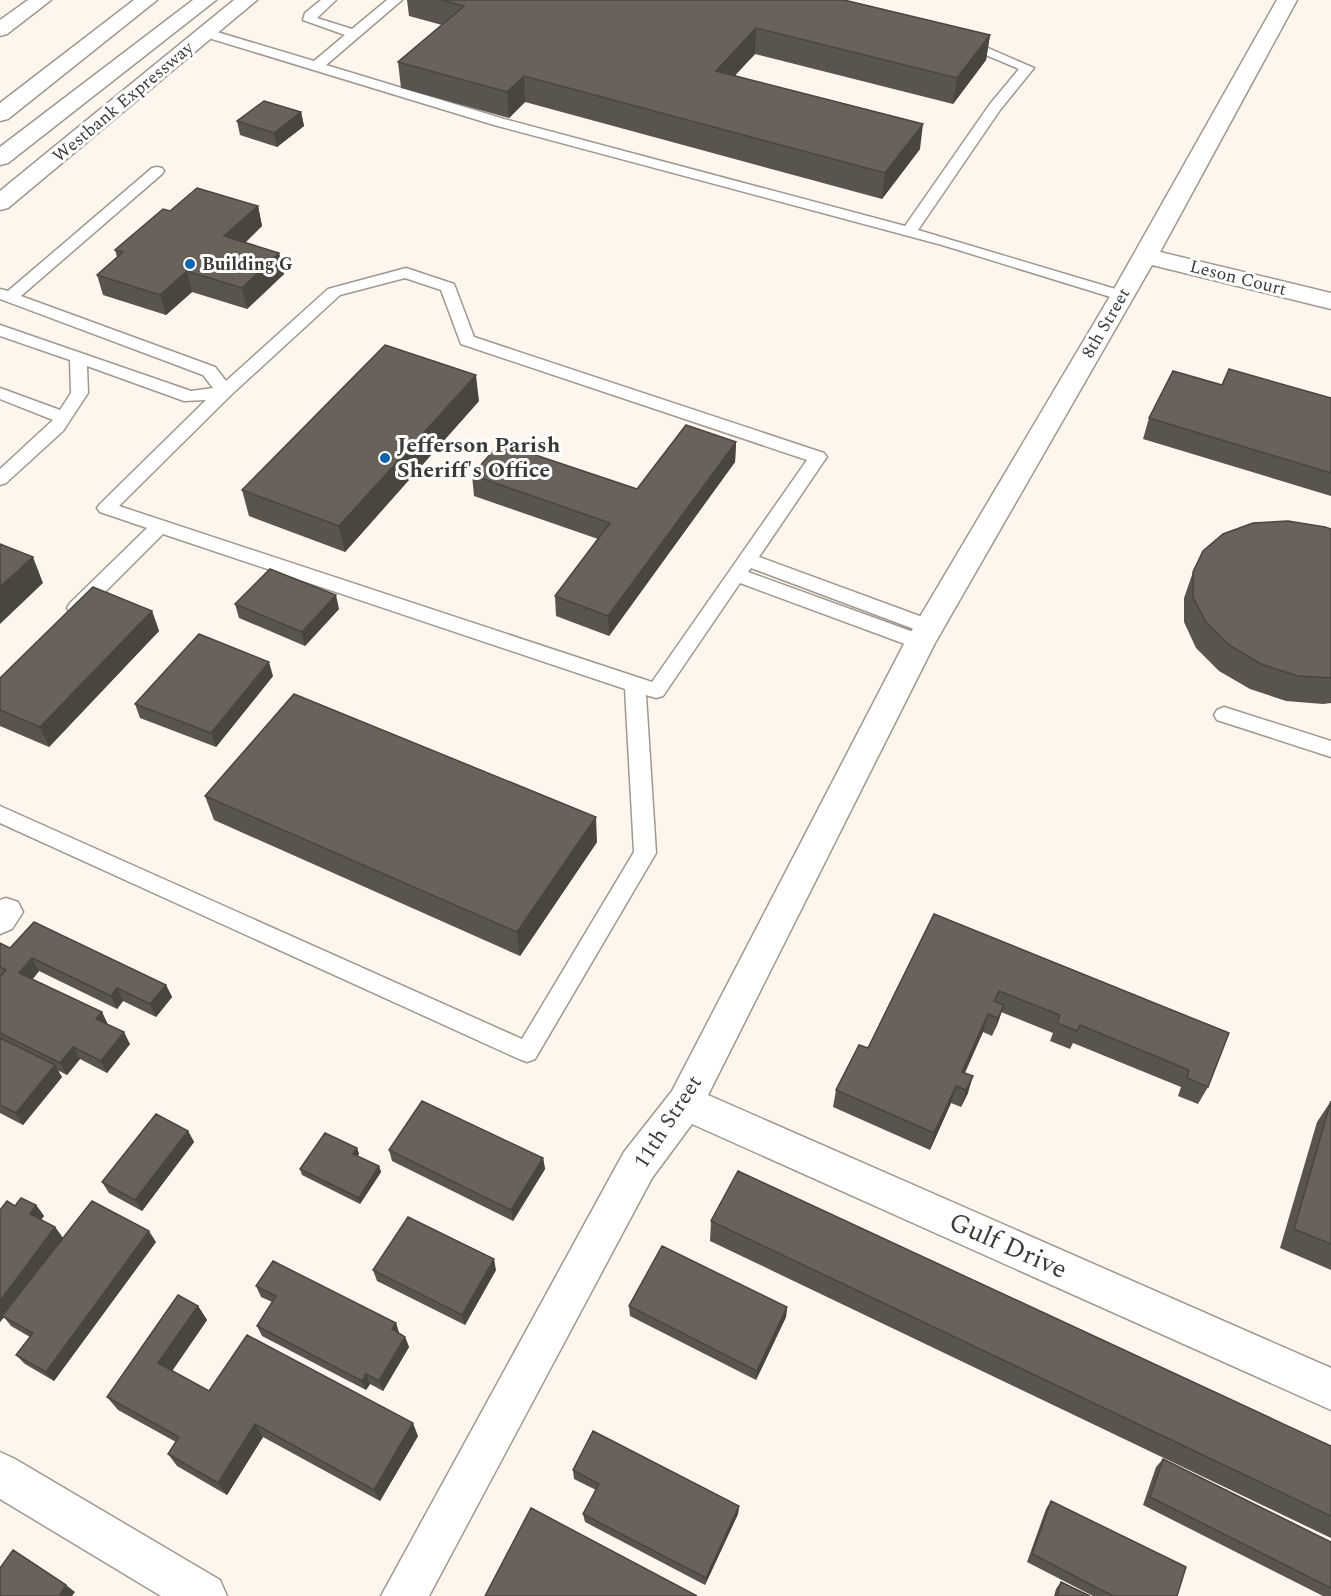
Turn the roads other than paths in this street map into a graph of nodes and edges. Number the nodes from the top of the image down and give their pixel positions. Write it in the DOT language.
graph roads {
  1 [pos="41,0"];
  2 [pos="147,0"];
  3 [pos="247,0"];
  4 [pos="329,0"];
  5 [pos="395,0"];
  6 [pos="1287,0"];
  7 [pos="203,2"];
  8 [pos="0,30"];
  9 [pos="207,33"];
  10 [pos="354,34"];
  11 [pos="950,38"];
  12 [pos="316,66"];
  13 [pos="0,114"];
  14 [pos="0,158"];
  15 [pos="157,171"];
  16 [pos="0,204"];
  17 [pos="909,232"];
  18 [pos="1144,256"];
  19 [pos="5,296"];
  20 [pos="1123,296"];
  21 [pos="1331,301"];
  22 [pos="69,320"];
  23 [pos="0,330"];
  24 [pos="41,345"];
  25 [pos="78,357"];
  26 [pos="225,391"];
  27 [pos="0,393"];
  28 [pos="63,418"];
  29 [pos="0,479"];
  30 [pos="160,526"];
  31 [pos="742,568"];
  32 [pos="67,618"];
  33 [pos="924,635"];
  34 [pos="635,684"];
  35 [pos="1224,715"];
  36 [pos="1331,749"];
  37 [pos="0,814"];
  38 [pos="686,1103"];
  39 [pos="1331,1389"];
  40 [pos="0,1474"];
  41 [pos="204,1596"];
  42 [pos="404,1596"];
  1 -- 8 [label="main road"];
  2 -- 13 [label="main road"];
  3 -- 9 [label="main road, Westbank Expressway"];
  4 -- 10 [label="lane"];
  5 -- 10 [label="lane"];
  6 -- 18 [label="main road, 8th Street"];
  7 -- 14 [label="main road"];
  9 -- 12 [label="lane"];
  9 -- 16 [label="main road, Westbank Expressway"];
  10 -- 12 [label="lane"];
  11 -- 17 [label="lane"];
  12 -- 17 [label="lane"];
  15 -- 19 [label="lane"];
  17 -- 20 [label="lane"];
  18 -- 20 [label="main road, 8th Street"];
  18 -- 21 [label="main road, Leson Court"];
  19 -- 22 [label="lane"];
  20 -- 33 [label="main road, 8th Street"];
  22 -- 24 [label="lane"];
  22 -- 26 [label="lane"];
  23 -- 24 [label="lane"];
  24 -- 25 [label="lane"];
  25 -- 26 [label="lane"];
  25 -- 28 [label="lane"];
  26 -- 30 [label="lane"];
  26 -- 31 [label="lane"];
  27 -- 28 [label="lane"];
  28 -- 29 [label="lane"];
  30 -- 32 [label="lane"];
  30 -- 34 [label="lane"];
  31 -- 33 [label="lane"];
  31 -- 34 [label="lane"];
  33 -- 38 [label="main road, 11th Street"];
  34 -- 37 [label="lane"];
  35 -- 36 [label="lane"];
  38 -- 39 [label="main road, Gulf Drive"];
  38 -- 42 [label="main road, 11th Street"];
  40 -- 41 [label="main road"];
}
